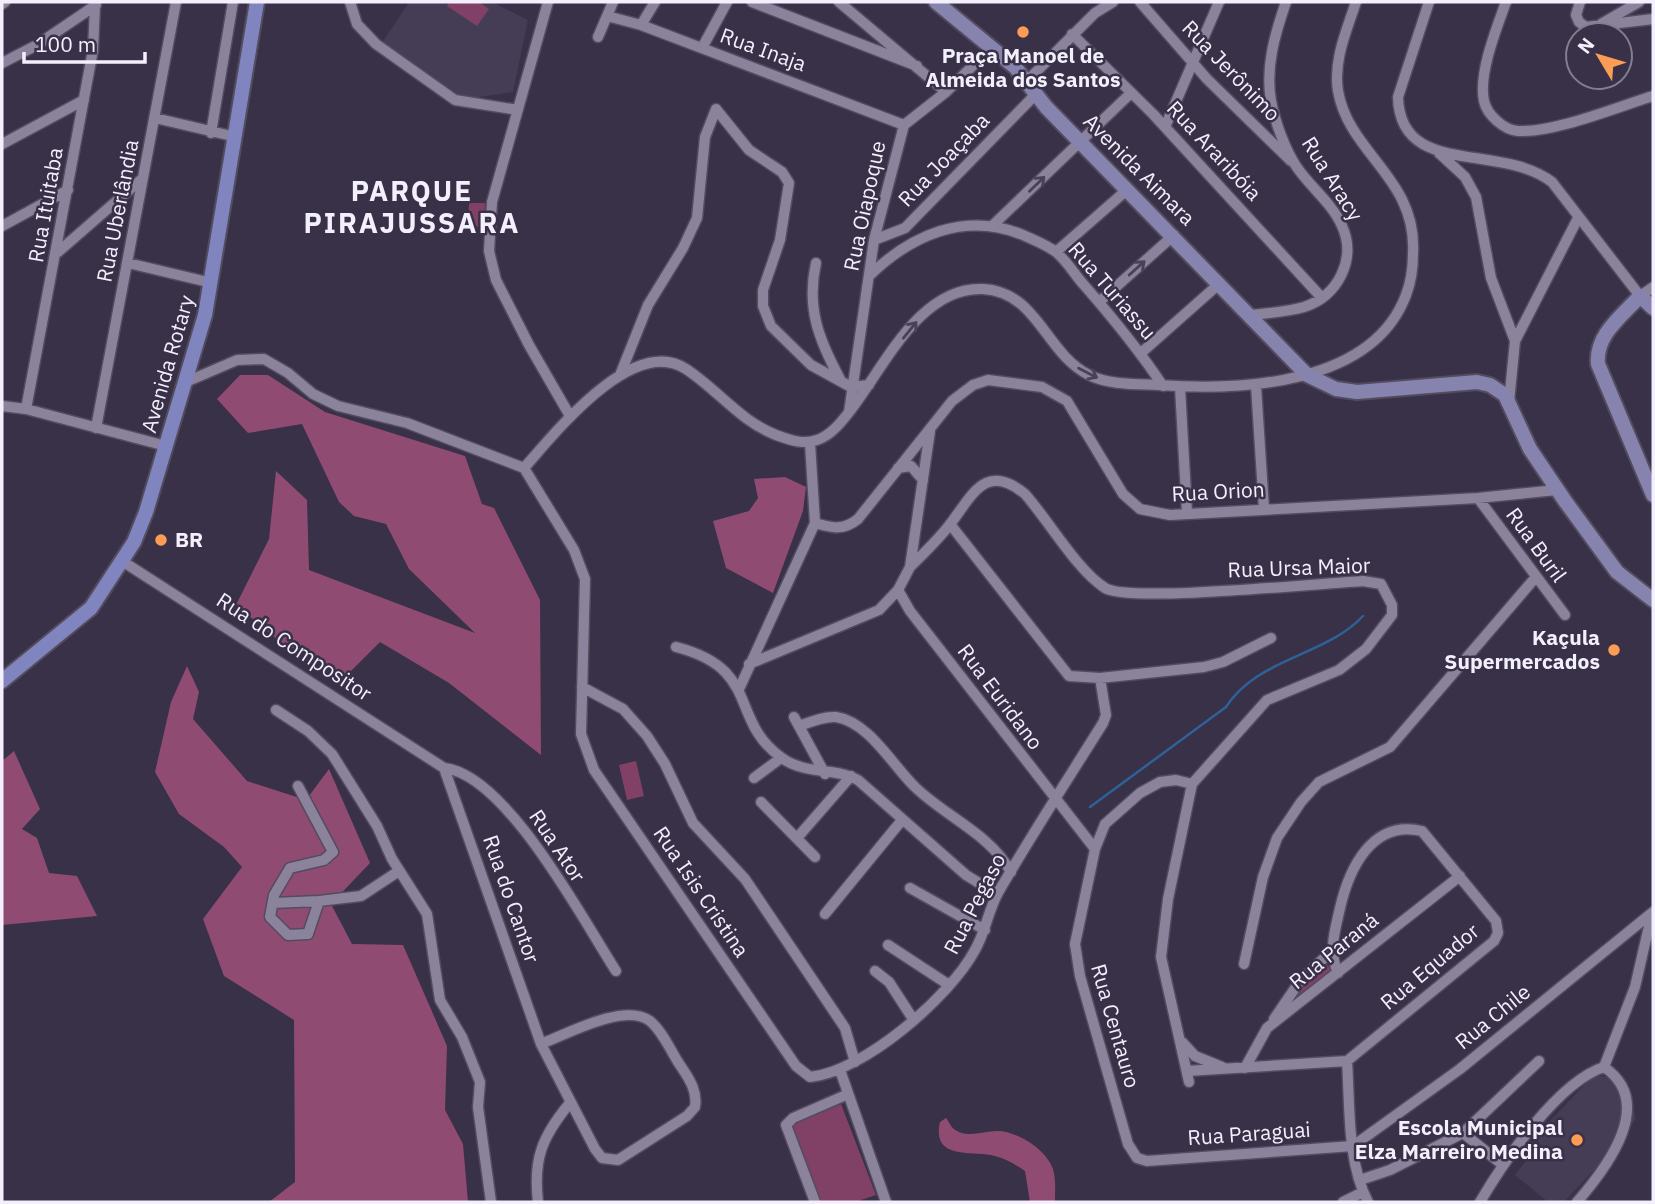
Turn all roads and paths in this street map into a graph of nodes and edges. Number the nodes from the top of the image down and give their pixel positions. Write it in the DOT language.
graph roads {
  1 [pos="176,2"];
  2 [pos="233,2"];
  3 [pos="257,2"];
  4 [pos="350,2"];
  5 [pos="548,2"];
  6 [pos="613,2"];
  7 [pos="655,2"];
  8 [pos="727,2"];
  9 [pos="752,2"];
  10 [pos="839,2"];
  11 [pos="936,2"];
  12 [pos="1113,2"];
  13 [pos="1140,2"];
  14 [pos="1219,2"];
  15 [pos="1286,2"];
  16 [pos="1356,2"];
  17 [pos="1429,2"];
  18 [pos="1506,2"];
  19 [pos="1580,2"];
  20 [pos="1639,2"];
  21 [pos="97,4"];
  22 [pos="607,16"];
  23 [pos="1653,19"];
  24 [pos="1579,21"];
  25 [pos="1607,21"];
  26 [pos="1634,21"];
  27 [pos="641,25"];
  28 [pos="870,27"];
  29 [pos="1072,34"];
  30 [pos="598,37"];
  31 [pos="859,45"];
  32 [pos="992,47"];
  33 [pos="702,48"];
  34 [pos="2,63"];
  35 [pos="1194,64"];
  36 [pos="917,66"];
  37 [pos="1026,82"];
  38 [pos="946,92"];
  39 [pos="1131,93"];
  40 [pos="1035,95"];
  41 [pos="1653,96"];
  42 [pos="84,100"];
  43 [pos="518,110"];
  44 [pos="155,118"];
  45 [pos="904,125"];
  46 [pos="1165,127"];
  47 [pos="211,133"];
  48 [pos="236,137"];
  49 [pos="1080,142"];
  50 [pos="2,144"];
  51 [pos="1439,153"];
  52 [pos="1464,154"];
  53 [pos="1296,166"];
  54 [pos="1465,177"];
  55 [pos="143,178"];
  56 [pos="1128,189"];
  57 [pos="68,190"];
  58 [pos="1578,218"];
  59 [pos="993,225"];
  60 [pos="2,226"];
  61 [pos="905,228"];
  62 [pos="1174,235"];
  63 [pos="874,240"];
  64 [pos="915,240"];
  65 [pos="57,252"];
  66 [pos="1056,252"];
  67 [pos="128,263"];
  68 [pos="816,263"];
  69 [pos="869,276"];
  70 [pos="212,282"];
  71 [pos="1220,283"];
  72 [pos="1653,287"];
  73 [pos="1640,296"];
  74 [pos="1322,298"];
  75 [pos="1099,302"];
  76 [pos="1653,308"];
  77 [pos="1251,315"];
  78 [pos="1515,341"];
  79 [pos="1142,354"];
  80 [pos="620,375"];
  81 [pos="1307,375"];
  82 [pos="840,380"];
  83 [pos="186,382"];
  84 [pos="869,385"];
  85 [pos="1163,386"];
  86 [pos="1256,386"];
  87 [pos="851,387"];
  88 [pos="1180,387"];
  89 [pos="1509,403"];
  90 [pos="2,406"];
  91 [pos="26,409"];
  92 [pos="849,412"];
  93 [pos="570,416"];
  94 [pos="96,428"];
  95 [pos="930,430"];
  96 [pos="810,443"];
  97 [pos="166,446"];
  98 [pos="524,468"];
  99 [pos="898,468"];
  100 [pos="923,480"];
  101 [pos="1557,490"];
  102 [pos="1652,490"];
  103 [pos="1478,498"];
  104 [pos="1264,509"];
  105 [pos="1187,513"];
  106 [pos="815,523"];
  107 [pos="950,524"];
  108 [pos="122,561"];
  109 [pos="910,567"];
  110 [pos="1535,578"];
  111 [pos="898,590"];
  112 [pos="1653,600"];
  113 [pos="1565,615"];
  114 [pos="1271,638"];
  115 [pos="676,647"];
  116 [pos="749,664"];
  117 [pos="1100,678"];
  118 [pos="2,681"];
  119 [pos="582,687"];
  120 [pos="740,687"];
  121 [pos="276,710"];
  122 [pos="781,758"];
  123 [pos="444,768"];
  124 [pos="825,774"];
  125 [pos="851,776"];
  126 [pos="754,778"];
  127 [pos="1192,784"];
  128 [pos="298,786"];
  129 [pos="1055,801"];
  130 [pos="761,802"];
  131 [pos="902,821"];
  132 [pos="1075,826"];
  133 [pos="1100,834"];
  134 [pos="797,838"];
  135 [pos="1095,849"];
  136 [pos="815,857"];
  137 [pos="399,871"];
  138 [pos="1011,872"];
  139 [pos="1460,876"];
  140 [pos="910,888"];
  141 [pos="997,894"];
  142 [pos="319,901"];
  143 [pos="273,904"];
  144 [pos="1653,912"];
  145 [pos="825,914"];
  146 [pos="985,930"];
  147 [pos="888,945"];
  148 [pos="1331,952"];
  149 [pos="1244,964"];
  150 [pos="616,971"];
  151 [pos="875,971"];
  152 [pos="1338,973"];
  153 [pos="949,985"];
  154 [pos="913,1019"];
  155 [pos="1268,1028"];
  156 [pos="1181,1042"];
  157 [pos="541,1044"];
  158 [pos="1347,1061"];
  159 [pos="1539,1061"];
  160 [pos="855,1062"];
  161 [pos="1604,1067"];
  162 [pos="1245,1068"];
  163 [pos="1225,1069"];
  164 [pos="840,1070"];
  165 [pos="846,1095"];
  166 [pos="1639,1098"];
  167 [pos="569,1104"];
  168 [pos="1637,1132"];
  169 [pos="1463,1133"];
  170 [pos="1353,1146"];
  171 [pos="1147,1161"];
  172 [pos="1503,1165"];
  173 [pos="1360,1180"];
  174 [pos="1366,1197"];
  175 [pos="491,1202"];
  176 [pos="538,1202"];
  177 [pos="815,1202"];
  178 [pos="886,1202"];
  179 [pos="1343,1202"];
  180 [pos="1480,1202"];
  181 [pos="1577,1202"];
  1 -- 44 [label="street, Rua Uberlândia"];
  2 -- 47 [label="street"];
  3 -- 48 [label="main road, Avenida Rotary"];
  4 -- 43 [label="street"];
  5 -- 43 [label="street"];
  6 -- 22 [label="street"];
  7 -- 27 [label="street"];
  8 -- 33 [label="street"];
  9 -- 31 [label="street"];
  10 -- 28 [label="street"];
  11 -- 32 [label="main road, Avenida Aimara"];
  12 -- 29 [label="street"];
  13 -- 35 [label="street, Rua Jerônimo"];
  14 -- 35 [label="street"];
  15 -- 53 [label="street, Rua Aracy"];
  16 -- 81 [label="street"];
  17 -- 51 [label="street"];
  18 -- 41 [label="street"];
  19 -- 24 [label="street"];
  20 -- 25 [label="street"];
  21 -- 34 [label="street"];
  21 -- 42 [label="street, Rua Ituitaba"];
  22 -- 27 [label="street, Rua Inaja"];
  22 -- 30 [label="street"];
  23 -- 26 [label="street"];
  27 -- 33 [label="street, Rua Inaja"];
  28 -- 31 [label="street"];
  28 -- 36 [label="street"];
  29 -- 37 [label="street"];
  29 -- 39 [label="street, Rua Araribóia"];
  31 -- 36 [label="street"];
  32 -- 37 [label="main road, Avenida Aimara"];
  32 -- 38 [label="street, Rua Oiapoque"];
  33 -- 45 [label="street, Rua Inaja"];
  35 -- 46 [label="street"];
  35 -- 53 [label="street, Rua Jerônimo"];
  36 -- 38 [label="street"];
  37 -- 40 [label="main road, Avenida Aimara"];
  38 -- 45 [label="street, Rua Oiapoque"];
  39 -- 46 [label="street, Rua Araribóia"];
  39 -- 49 [label="street"];
  40 -- 49 [label="main road, Avenida Aimara"];
  40 -- 61 [label="street, Rua Joaçaba"];
  42 -- 50 [label="street"];
  42 -- 57 [label="street, Rua Ituitaba"];
  43 -- 93 [label="street"];
  44 -- 47 [label="street"];
  44 -- 55 [label="street, Rua Uberlândia"];
  45 -- 63 [label="street, Rua Oiapoque"];
  46 -- 74 [label="street, Rua Araribóia"];
  47 -- 48 [label="street"];
  48 -- 70 [label="main road, Avenida Rotary"];
  49 -- 56 [label="main road, Avenida Aimara"];
  59 -- 49 [label="street, one-way"];
  51 -- 52 [label="street"];
  51 -- 54 [label="street"];
  52 -- 54 [label="street"];
  52 -- 58 [label="street"];
  53 -- 74 [label="street, Rua Aracy"];
  54 -- 78 [label="street"];
  55 -- 65 [label="street"];
  55 -- 67 [label="street, Rua Uberlândia"];
  56 -- 62 [label="main road, Avenida Aimara"];
  56 -- 66 [label="street"];
  57 -- 60 [label="street"];
  57 -- 65 [label="street, Rua Ituitaba"];
  58 -- 73 [label="street"];
  58 -- 78 [label="street"];
  59 -- 64 [label="street, Rua Turiassu"];
  59 -- 66 [label="street, Rua Turiassu"];
  61 -- 63 [label="street, Rua Joaçaba"];
  61 -- 64 [label="street"];
  62 -- 71 [label="main road, Avenida Aimara"];
  75 -- 62 [label="street, one-way"];
  63 -- 69 [label="street, Rua Oiapoque"];
  64 -- 69 [label="street, Rua Turiassu"];
  65 -- 91 [label="street, Rua Ituitaba"];
  66 -- 75 [label="street, Rua Turiassu"];
  67 -- 70 [label="street"];
  67 -- 94 [label="street, Rua Uberlândia"];
  68 -- 82 [label="street"];
  69 -- 87 [label="street, Rua Oiapoque"];
  70 -- 83 [label="main road, Avenida Rotary"];
  71 -- 77 [label="main road, Avenida Aimara"];
  71 -- 79 [label="street"];
  72 -- 73 [label="street"];
  73 -- 76 [label="main road"];
  73 -- 102 [label="main road"];
  74 -- 77 [label="street"];
  75 -- 79 [label="street, Rua Turiassu"];
  77 -- 81 [label="main road, Avenida Aimara"];
  78 -- 89 [label="street"];
  79 -- 85 [label="street, Rua Turiassu"];
  80 -- 82 [label="street"];
  80 -- 93 [label="street"];
  80 -- 96 [label="street"];
  81 -- 86 [label="street"];
  81 -- 89 [label="main road"];
  82 -- 87 [label="street"];
  83 -- 97 [label="main road, Avenida Rotary"];
  83 -- 98 [label="street"];
  84 -- 85 [label="street, one-way"];
  84 -- 87 [label="street"];
  84 -- 92 [label="street"];
  85 -- 88 [label="street"];
  86 -- 88 [label="street"];
  86 -- 104 [label="street"];
  87 -- 92 [label="street, Rua Oiapoque"];
  88 -- 105 [label="street"];
  89 -- 101 [label="main road"];
  90 -- 91 [label="street"];
  91 -- 94 [label="street"];
  92 -- 96 [label="street"];
  93 -- 98 [label="street"];
  94 -- 97 [label="street"];
  95 -- 99 [label="street, Rua Orion"];
  95 -- 100 [label="street"];
  95 -- 105 [label="street, Rua Orion"];
  96 -- 106 [label="street"];
  97 -- 108 [label="main road, Avenida Rotary"];
  98 -- 119 [label="street"];
  99 -- 100 [label="street"];
  99 -- 106 [label="street, Rua Orion"];
  100 -- 109 [label="street"];
  101 -- 103 [label="street, Rua Orion"];
  101 -- 112 [label="main road"];
  103 -- 104 [label="street, Rua Orion"];
  103 -- 110 [label="street, Rua Buril"];
  104 -- 105 [label="street, Rua Orion"];
  106 -- 116 [label="street"];
  107 -- 109 [label="street, Rua Ursa Maior"];
  107 -- 117 [label="street"];
  107 -- 127 [label="street, Rua Ursa Maior"];
  108 -- 118 [label="main road, Avenida Rotary"];
  108 -- 123 [label="street, Rua do Compositor"];
  109 -- 111 [label="street"];
  110 -- 113 [label="street, Rua Buril"];
  110 -- 149 [label="street"];
  111 -- 116 [label="street"];
  111 -- 129 [label="street, Rua Euridano"];
  114 -- 117 [label="street"];
  115 -- 120 [label="street"];
  116 -- 120 [label="street"];
  117 -- 129 [label="street, Rua Pegaso"];
  119 -- 160 [label="street"];
  119 -- 164 [label="street, Rua Isis Cristina"];
  120 -- 122 [label="street"];
  121 -- 137 [label="street"];
  122 -- 124 [label="street"];
  122 -- 126 [label="street"];
  123 -- 150 [label="street, Rua Ator"];
  123 -- 157 [label="street, Rua do Cantor"];
  124 -- 125 [label="street"];
  124 -- 138 [label="street"];
  125 -- 131 [label="street"];
  125 -- 134 [label="street"];
  127 -- 133 [label="street"];
  127 -- 156 [label="street, Rua Ursa Maior"];
  128 -- 143 [label="street"];
  129 -- 132 [label="street, Rua Euridano"];
  129 -- 138 [label="street, Rua Pegaso"];
  130 -- 134 [label="street"];
  131 -- 141 [label="street"];
  131 -- 145 [label="street"];
  132 -- 133 [label="street"];
  132 -- 135 [label="street, Rua Euridano"];
  133 -- 135 [label="street, Rua Centauro"];
  134 -- 136 [label="street"];
  135 -- 171 [label="street, Rua Centauro"];
  137 -- 142 [label="street"];
  137 -- 175 [label="street"];
  138 -- 141 [label="street, Rua Pegaso"];
  139 -- 148 [label="street, Rua Equador"];
  139 -- 152 [label="street, Rua Paraná"];
  139 -- 158 [label="street, Rua Equador"];
  140 -- 146 [label="street"];
  141 -- 146 [label="street, Rua Pegaso"];
  142 -- 143 [label="street"];
  142 -- 143 [label="street"];
  144 -- 161 [label="street"];
  144 -- 170 [label="street, Rua Chile"];
  146 -- 153 [label="street, Rua Pegaso"];
  147 -- 153 [label="street"];
  148 -- 152 [label="street"];
  148 -- 155 [label="street"];
  151 -- 154 [label="street"];
  152 -- 155 [label="street, Rua Paraná"];
  153 -- 154 [label="street, Rua Pegaso"];
  154 -- 160 [label="street, Rua Pegaso"];
  155 -- 162 [label="street, Rua Paraná"];
  156 -- 163 [label="street"];
  156 -- 163 [label="street, Rua Ursa Maior"];
  157 -- 167 [label="street, Rua do Cantor"];
  157 -- 167 [label="street, Rua do Cantor"];
  158 -- 162 [label="street"];
  158 -- 170 [label="street"];
  159 -- 169 [label="street"];
  160 -- 164 [label="street, Rua Pegaso"];
  161 -- 166 [label="street"];
  161 -- 172 [label="street"];
  162 -- 163 [label="street"];
  164 -- 165 [label="street"];
  165 -- 177 [label="street"];
  165 -- 178 [label="street"];
  167 -- 176 [label="street"];
  168 -- 181 [label="street"];
  169 -- 172 [label="street"];
  169 -- 173 [label="street"];
  170 -- 171 [label="street, Rua Paraguai"];
  170 -- 173 [label="street"];
  172 -- 180 [label="street"];
  173 -- 174 [label="street"];
  174 -- 179 [label="street"];
}
